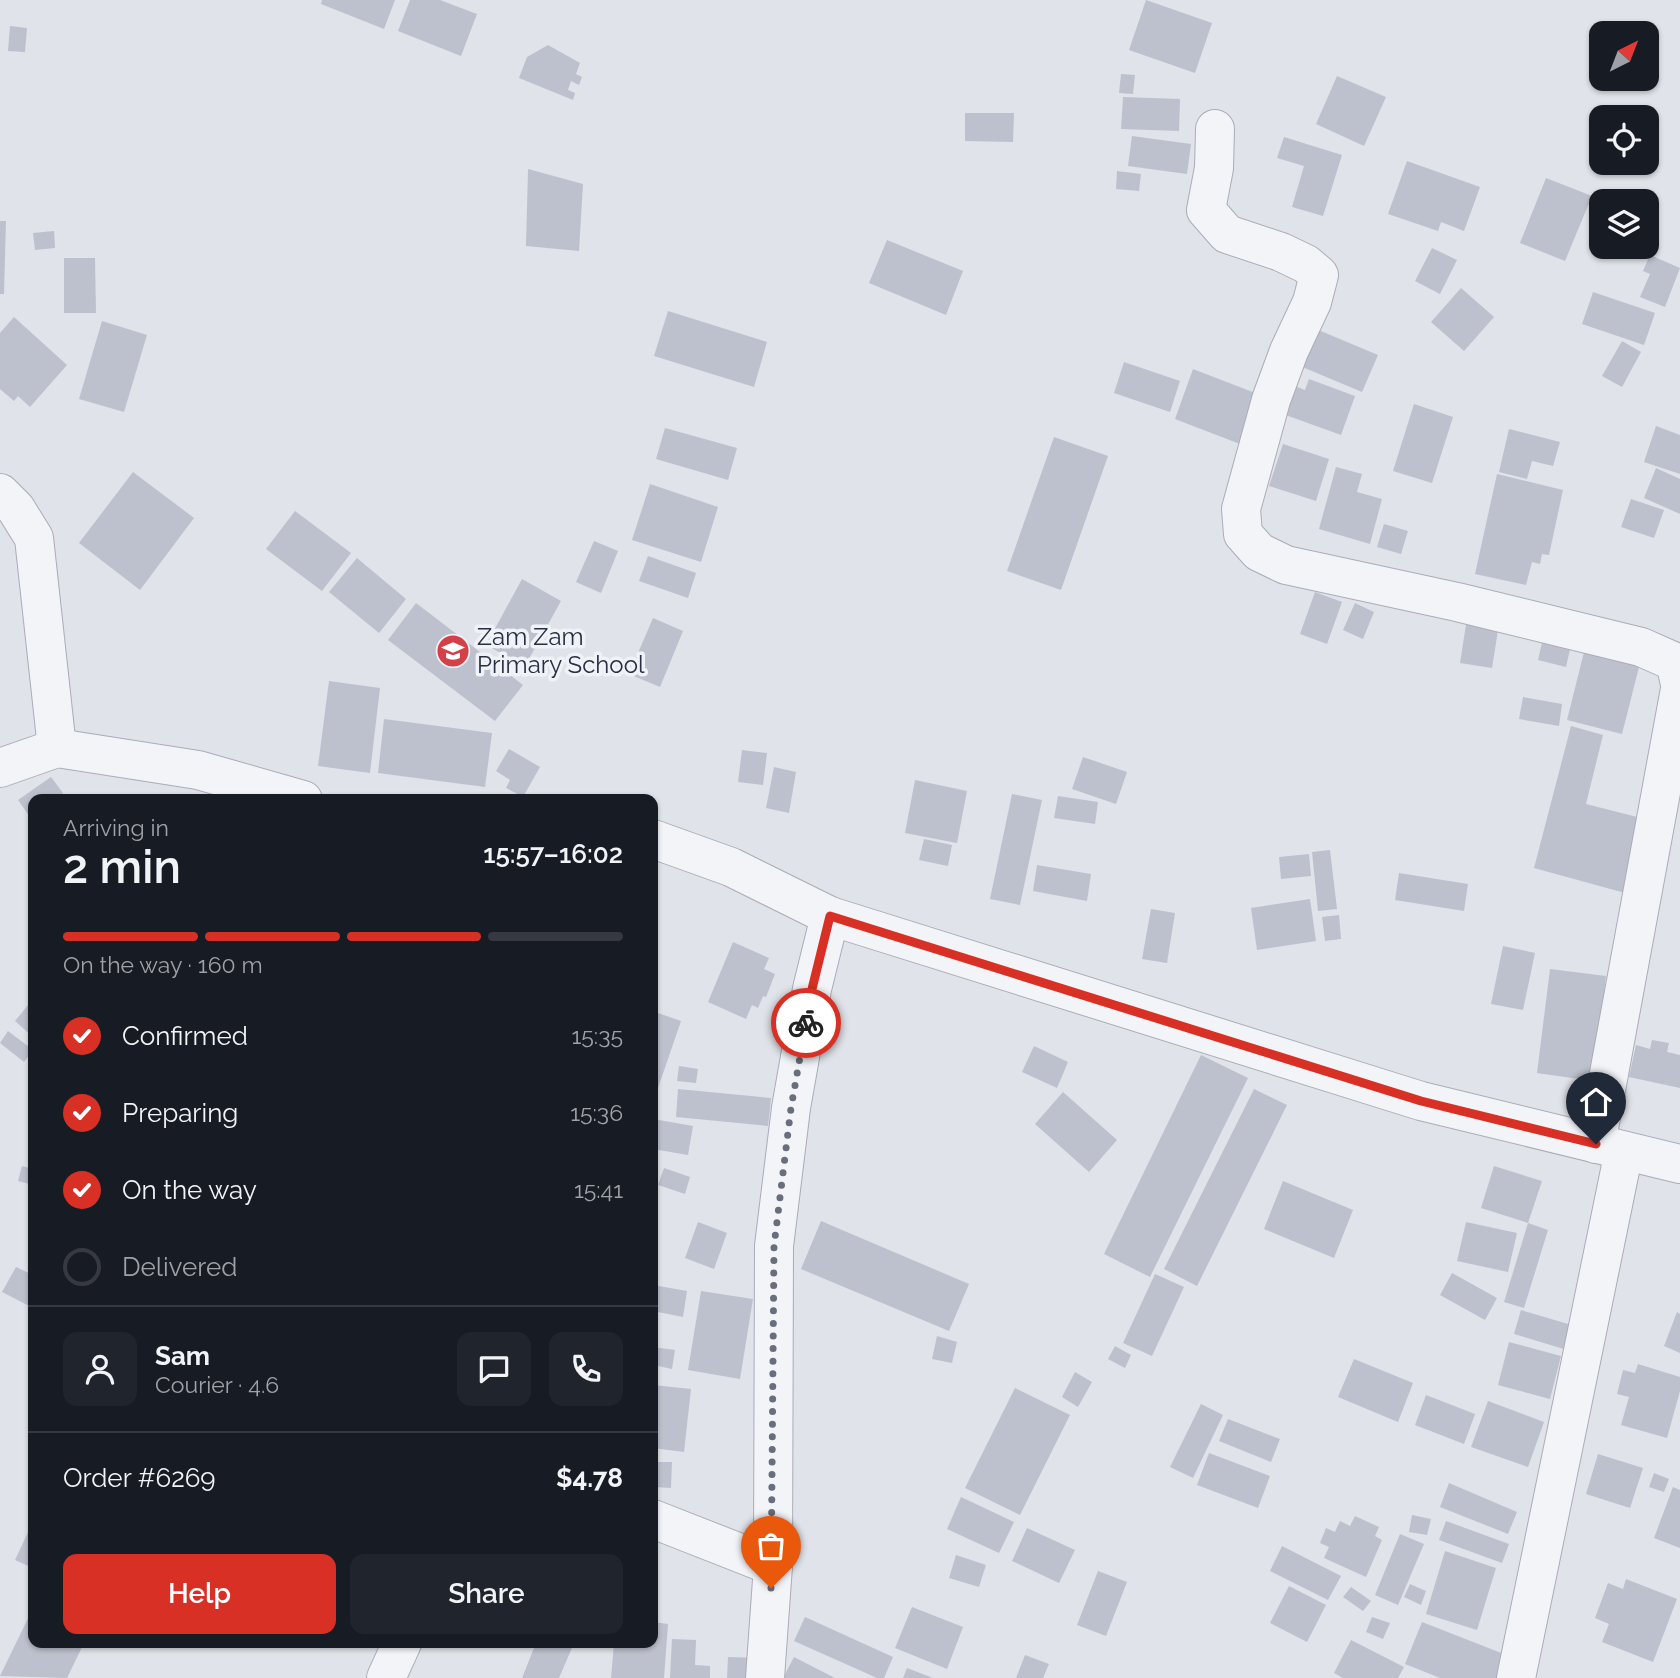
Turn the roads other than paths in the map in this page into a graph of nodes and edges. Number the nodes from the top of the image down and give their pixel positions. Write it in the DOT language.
graph roads {
  1 [pos="1215,130"];
  2 [pos="0,493"];
  3 [pos="1680,687"];
  4 [pos="57,748"];
  5 [pos="0,768"];
  6 [pos="276,794"];
  7 [pos="658,841"];
  8 [pos="830,916"];
  9 [pos="1610,1148"];
  10 [pos="1680,1164"];
  11 [pos="658,1521"];
  12 [pos="773,1566"];
  13 [pos="400,1648"];
  14 [pos="386,1678"];
  15 [pos="765,1678"];
  16 [pos="1516,1678"];
  1 -- 3 [label="street"];
  2 -- 4 [label="street"];
  3 -- 9 [label="street"];
  4 -- 5 [label="street"];
  4 -- 6 [label="street"];
  7 -- 8 [label="street"];
  8 -- 9 [label="street"];
  8 -- 12 [label="street"];
  9 -- 10 [label="street"];
  9 -- 16 [label="street"];
  11 -- 12 [label="street"];
  12 -- 15 [label="street"];
  13 -- 14 [label="street"];
}
